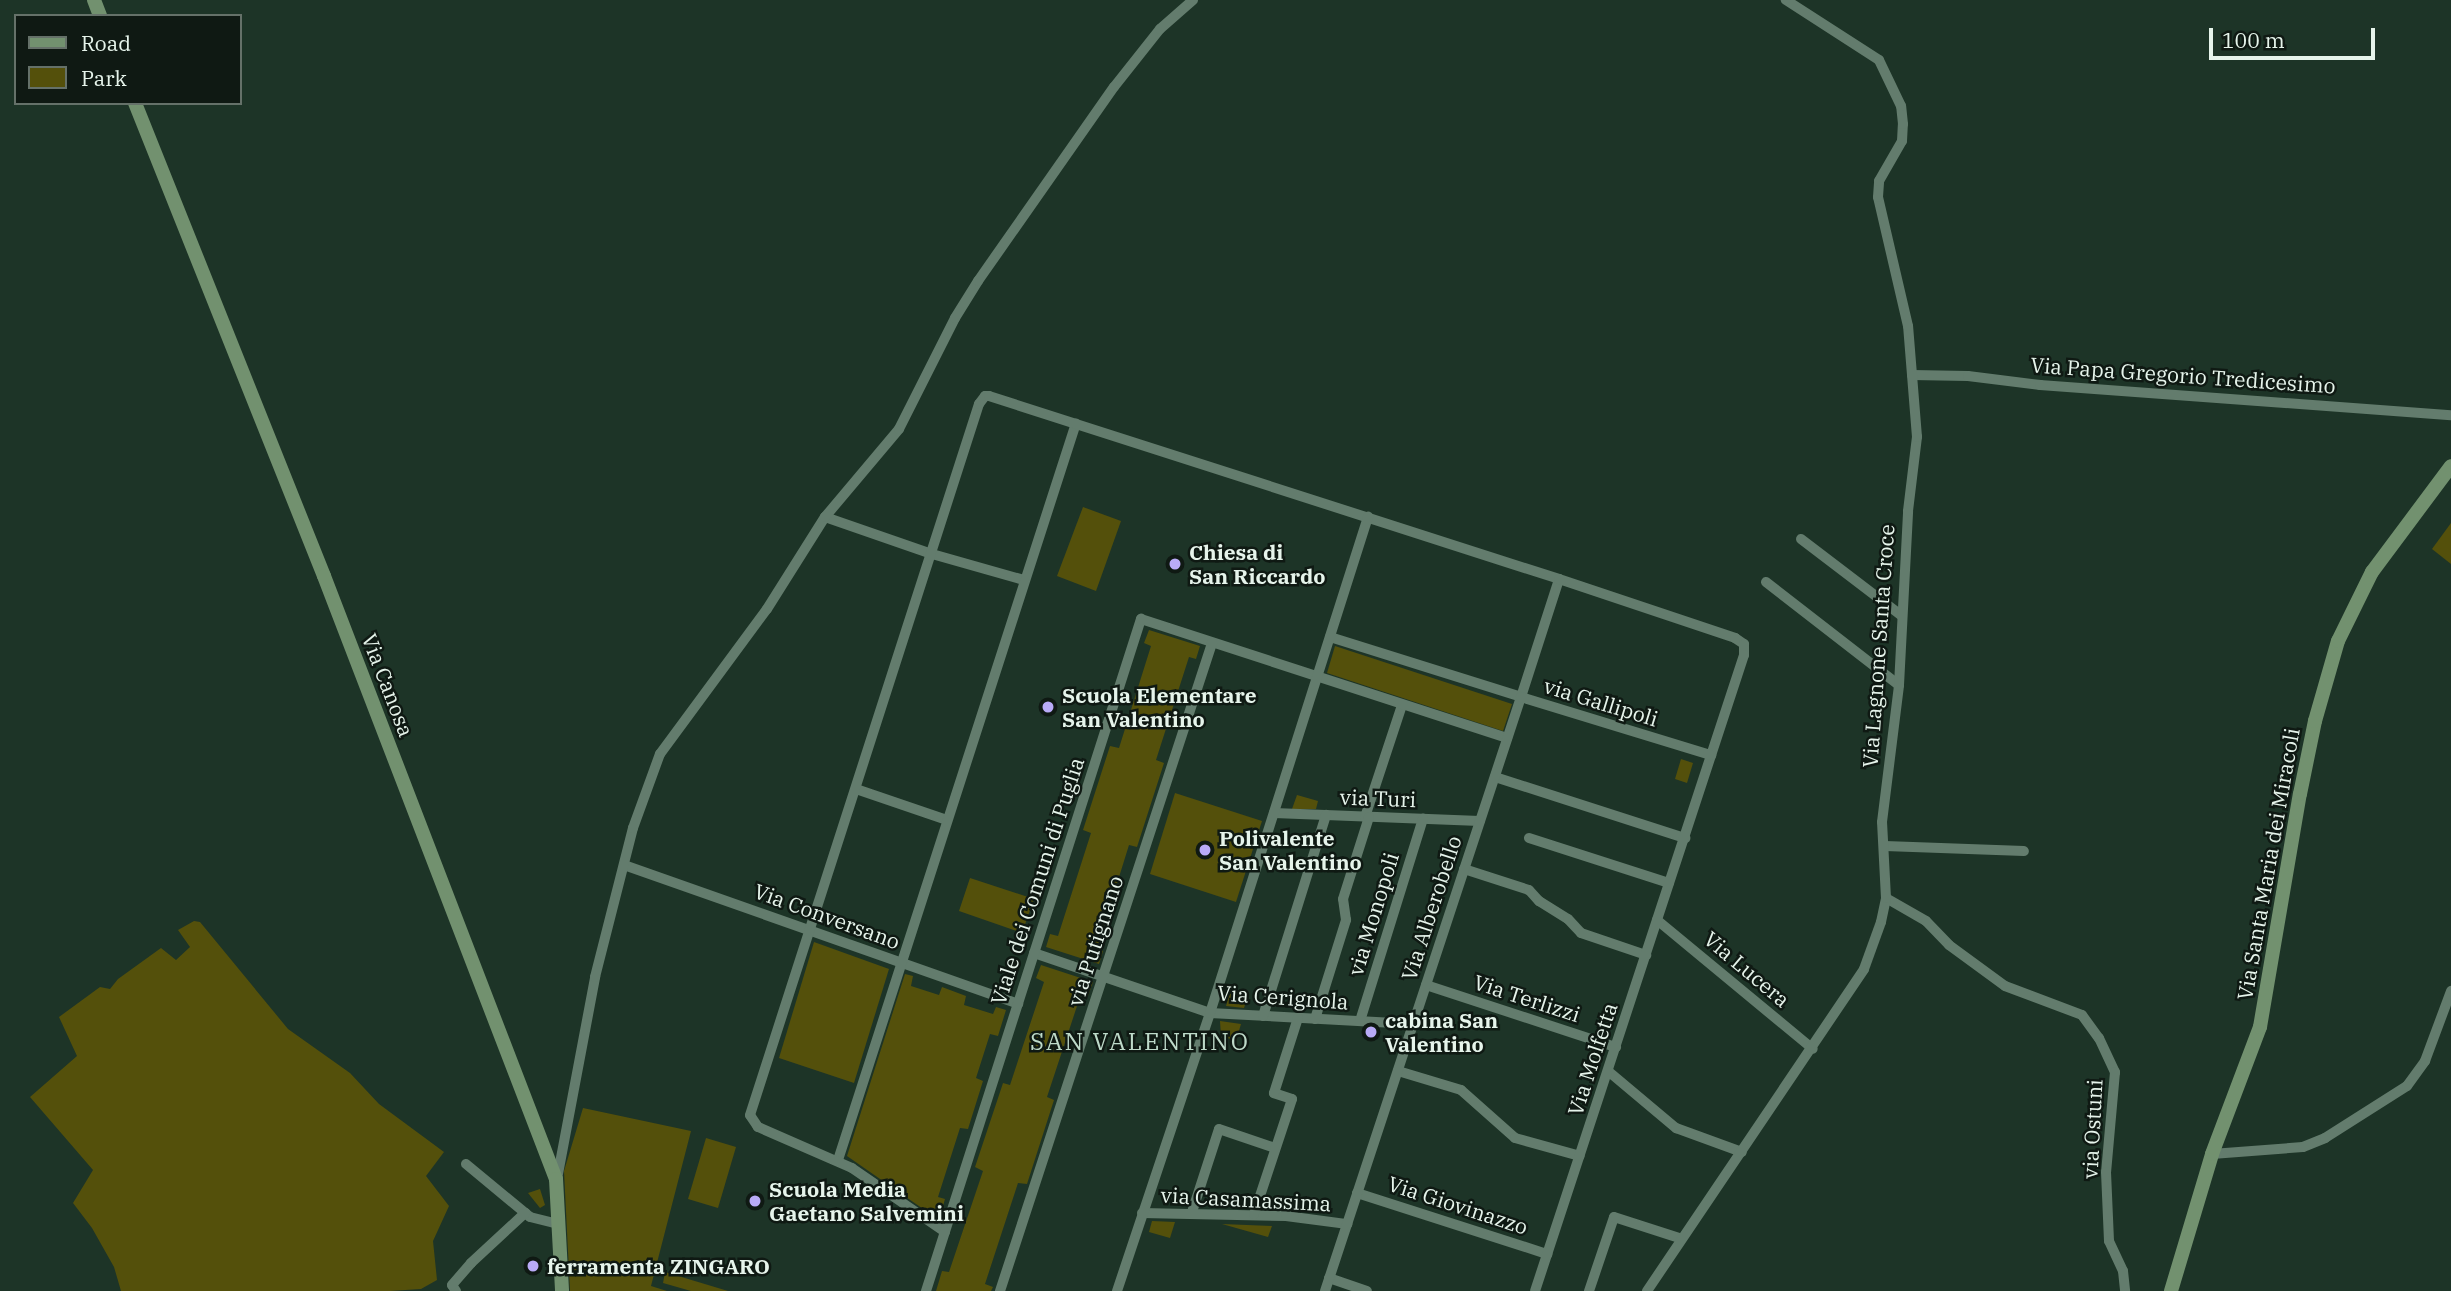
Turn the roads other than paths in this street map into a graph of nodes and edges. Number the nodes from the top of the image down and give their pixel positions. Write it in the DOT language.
graph roads {
  1 [pos="1193,0"];
  2 [pos="1786,0"];
  3 [pos="136,105"];
  4 [pos="1912,375"];
  5 [pos="2451,415"];
  6 [pos="1076,423"];
  7 [pos="2451,466"];
  8 [pos="825,517"];
  9 [pos="1368,517"];
  10 [pos="1801,539"];
  11 [pos="932,554"];
  12 [pos="1559,579"];
  13 [pos="1024,580"];
  14 [pos="1766,582"];
  15 [pos="1902,617"];
  16 [pos="1330,637"];
  17 [pos="1212,643"];
  18 [pos="1317,678"];
  19 [pos="1899,685"];
  20 [pos="1521,697"];
  21 [pos="1402,705"];
  22 [pos="1507,738"];
  23 [pos="1711,755"];
  24 [pos="1495,777"];
  25 [pos="856,789"];
  26 [pos="1274,813"];
  27 [pos="1326,815"];
  28 [pos="1367,817"];
  29 [pos="1423,819"];
  30 [pos="947,820"];
  31 [pos="1480,821"];
  32 [pos="1529,838"];
  33 [pos="1685,838"];
  34 [pos="1885,846"];
  35 [pos="2024,851"];
  36 [pos="624,864"];
  37 [pos="1464,869"];
  38 [pos="1669,883"];
  39 [pos="1886,898"];
  40 [pos="1657,920"];
  41 [pos="810,930"];
  42 [pos="1034,953"];
  43 [pos="1646,955"];
  44 [pos="902,963"];
  45 [pos="1104,976"];
  46 [pos="1426,985"];
  47 [pos="2451,991"];
  48 [pos="1018,1004"];
  49 [pos="1210,1013"];
  50 [pos="1263,1016"];
  51 [pos="1298,1018"];
  52 [pos="1315,1019"];
  53 [pos="1360,1021"];
  54 [pos="1413,1024"];
  55 [pos="1616,1047"];
  56 [pos="1813,1048"];
  57 [pos="1398,1071"];
  58 [pos="1608,1071"];
  59 [pos="1275,1148"];
  60 [pos="1742,1152"];
  61 [pos="2212,1154"];
  62 [pos="1580,1156"];
  63 [pos="838,1160"];
  64 [pos="466,1164"];
  65 [pos="556,1179"];
  66 [pos="1357,1193"];
  67 [pos="1192,1212"];
  68 [pos="525,1213"];
  69 [pos="1142,1213"];
  70 [pos="1254,1214"];
  71 [pos="559,1224"];
  72 [pos="1347,1224"];
  73 [pos="945,1232"];
  74 [pos="1682,1239"];
  75 [pos="1547,1254"];
  76 [pos="1329,1278"];
  77 [pos="456,1291"];
  78 [pos="562,1291"];
  79 [pos="926,1291"];
  80 [pos="1000,1291"];
  81 [pos="1116,1291"];
  82 [pos="1325,1291"];
  83 [pos="1367,1291"];
  84 [pos="1535,1291"];
  85 [pos="1589,1291"];
  86 [pos="1647,1291"];
  87 [pos="2125,1291"];
  88 [pos="2171,1291"];
  1 -- 8 [label="street"];
  2 -- 4 [label="street, Via Lagnone Santa Croce"];
  3 -- 65 [label="main road, Via Canosa"];
  4 -- 5 [label="street, Via Papa Gregorio Tredicesimo"];
  4 -- 15 [label="street, Via Lagnone Santa Croce"];
  6 -- 9 [label="street"];
  6 -- 11 [label="street"];
  6 -- 13 [label="street"];
  7 -- 61 [label="main road, Via Santa Maria dei Miracoli"];
  8 -- 11 [label="street"];
  8 -- 36 [label="street"];
  9 -- 12 [label="street"];
  9 -- 16 [label="street"];
  10 -- 15 [label="street"];
  11 -- 13 [label="street"];
  11 -- 25 [label="street"];
  12 -- 20 [label="street"];
  12 -- 23 [label="street"];
  13 -- 30 [label="street"];
  14 -- 19 [label="street"];
  15 -- 19 [label="street, Via Lagnone Santa Croce"];
  16 -- 18 [label="street"];
  16 -- 20 [label="street"];
  17 -- 18 [label="street, Viale dei Comuni di Puglia"];
  17 -- 42 [label="street, Viale dei Comuni di Puglia"];
  17 -- 45 [label="street, via Putignano"];
  18 -- 21 [label="street, Viale dei Comuni di Puglia"];
  18 -- 26 [label="street"];
  19 -- 34 [label="street, Via Lagnone Santa Croce"];
  20 -- 22 [label="street, via Gallipoli"];
  20 -- 23 [label="street, via Gallipoli"];
  21 -- 22 [label="street, Viale dei Comuni di Puglia"];
  21 -- 28 [label="street"];
  22 -- 24 [label="street, via Gallipoli"];
  23 -- 33 [label="street"];
  24 -- 31 [label="street, Via Alberobello"];
  24 -- 33 [label="street"];
  25 -- 30 [label="street"];
  25 -- 41 [label="street"];
  26 -- 27 [label="street, via Turi"];
  26 -- 49 [label="street"];
  27 -- 28 [label="street, via Turi"];
  27 -- 50 [label="street"];
  28 -- 29 [label="street, via Turi"];
  28 -- 52 [label="street"];
  29 -- 31 [label="street, via Turi"];
  29 -- 53 [label="street, via Monopoli"];
  30 -- 44 [label="street"];
  31 -- 37 [label="street, Via Alberobello"];
  32 -- 38 [label="street"];
  33 -- 38 [label="street, Via Molfetta"];
  34 -- 35 [label="street"];
  34 -- 39 [label="street, Via Lagnone Santa Croce"];
  36 -- 41 [label="street, Via Conversano"];
  36 -- 65 [label="street"];
  37 -- 43 [label="street"];
  37 -- 46 [label="street, Via Alberobello"];
  38 -- 40 [label="street, Via Molfetta"];
  39 -- 56 [label="street, Via Lagnone Santa Croce"];
  39 -- 87 [label="street, via Ostuni"];
  40 -- 43 [label="street, Via Molfetta"];
  40 -- 56 [label="street, Via Lucera"];
  41 -- 44 [label="street, Via Conversano"];
  41 -- 63 [label="street"];
  42 -- 45 [label="street, Via Cerignola"];
  42 -- 48 [label="street, Viale dei Comuni di Puglia"];
  43 -- 55 [label="street, Via Molfetta"];
  44 -- 48 [label="street, Via Conversano"];
  44 -- 63 [label="street"];
  45 -- 49 [label="street, Via Cerignola"];
  45 -- 80 [label="street, via Putignano"];
  46 -- 54 [label="street, Via Alberobello"];
  46 -- 55 [label="street, Via Terlizzi"];
  47 -- 61 [label="street"];
  48 -- 73 [label="street, Viale dei Comuni di Puglia"];
  49 -- 50 [label="street, Via Cerignola"];
  49 -- 69 [label="street"];
  50 -- 51 [label="street, Via Cerignola"];
  51 -- 52 [label="street, Via Cerignola"];
  51 -- 59 [label="street"];
  52 -- 53 [label="street, Via Cerignola"];
  53 -- 54 [label="street, Via Cerignola"];
  54 -- 57 [label="street, Via Alberobello"];
  55 -- 58 [label="street, Via Molfetta"];
  56 -- 60 [label="street, Via Lagnone Santa Croce"];
  57 -- 62 [label="street"];
  57 -- 66 [label="street, Via Alberobello"];
  58 -- 60 [label="street"];
  58 -- 62 [label="street, Via Molfetta"];
  59 -- 67 [label="street"];
  59 -- 70 [label="street"];
  60 -- 74 [label="street, Via Lagnone Santa Croce"];
  61 -- 88 [label="main road, Via Santa Maria dei Miracoli"];
  62 -- 75 [label="street, Via Molfetta"];
  63 -- 73 [label="street"];
  64 -- 68 [label="street"];
  65 -- 71 [label="main road, Via Canosa"];
  66 -- 72 [label="street, Via Alberobello"];
  66 -- 75 [label="street, Via Giovinazzo"];
  67 -- 69 [label="street, via Casamassima"];
  67 -- 70 [label="street, via Casamassima"];
  68 -- 71 [label="street"];
  68 -- 77 [label="street"];
  69 -- 81 [label="street"];
  70 -- 72 [label="street, via Casamassima"];
  71 -- 78 [label="main road, Via Canosa"];
  72 -- 76 [label="street, Via Alberobello"];
  73 -- 79 [label="street, Viale dei Comuni di Puglia"];
  74 -- 85 [label="street"];
  74 -- 86 [label="street, Via Lagnone Santa Croce"];
  75 -- 84 [label="street, Via Molfetta"];
  76 -- 82 [label="street, Via Alberobello"];
  76 -- 83 [label="street"];
}
